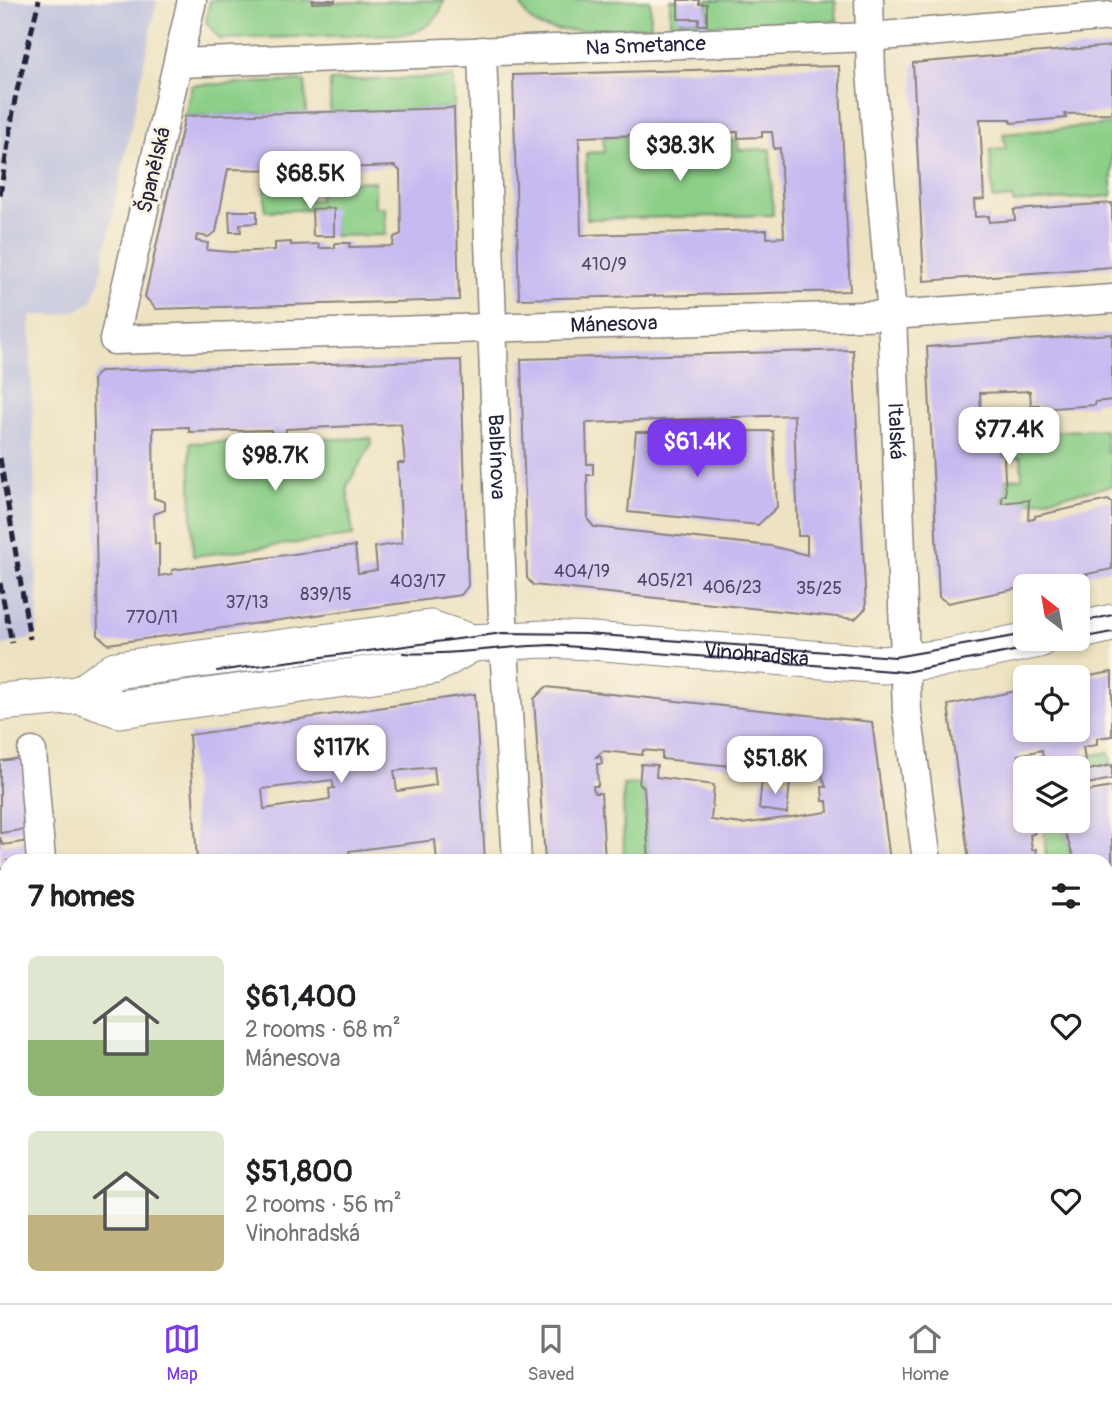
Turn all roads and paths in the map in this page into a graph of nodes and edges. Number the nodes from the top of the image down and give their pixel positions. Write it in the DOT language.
graph roads {
  1 [pos="192,0"];
  2 [pos="869,0"];
  3 [pos="1112,16"];
  4 [pos="870,37"];
  5 [pos="482,51"];
  6 [pos="179,62"];
  7 [pos="1112,299"];
  8 [pos="892,315"];
  9 [pos="491,329"];
  10 [pos="114,340"];
  11 [pos="1112,624"];
  12 [pos="1090,629"];
  13 [pos="488,642"];
  14 [pos="1013,644"];
  15 [pos="904,664"];
  16 [pos="0,702"];
  17 [pos="32,752"];
  18 [pos="40,854"];
  19 [pos="515,854"];
  20 [pos="926,854"];
  1 -- 6 [label="street, Španělská"];
  2 -- 4 [label="street, Italská"];
  3 -- 4 [label="street, Na Smetance"];
  4 -- 5 [label="street, Na Smetance"];
  4 -- 8 [label="street, Italská"];
  5 -- 6 [label="street, Na Smetance"];
  5 -- 9 [label="street, Balbínova"];
  6 -- 10 [label="street, Španělská"];
  7 -- 8 [label="street, Mánesova"];
  8 -- 9 [label="street, Mánesova"];
  8 -- 15 [label="street, Italská"];
  9 -- 10 [label="street, Mánesova"];
  9 -- 13 [label="street, Balbínova"];
  11 -- 12 [label="main road"];
  13 -- 15 [label="main road, Vinohradská"];
  13 -- 16 [label="main road, Vinohradská"];
  13 -- 19 [label="street, Balbínova"];
  14 -- 15 [label="main road, Vinohradská"];
  15 -- 20 [label="street, Italská"];
  17 -- 18 [label="street"];
}
